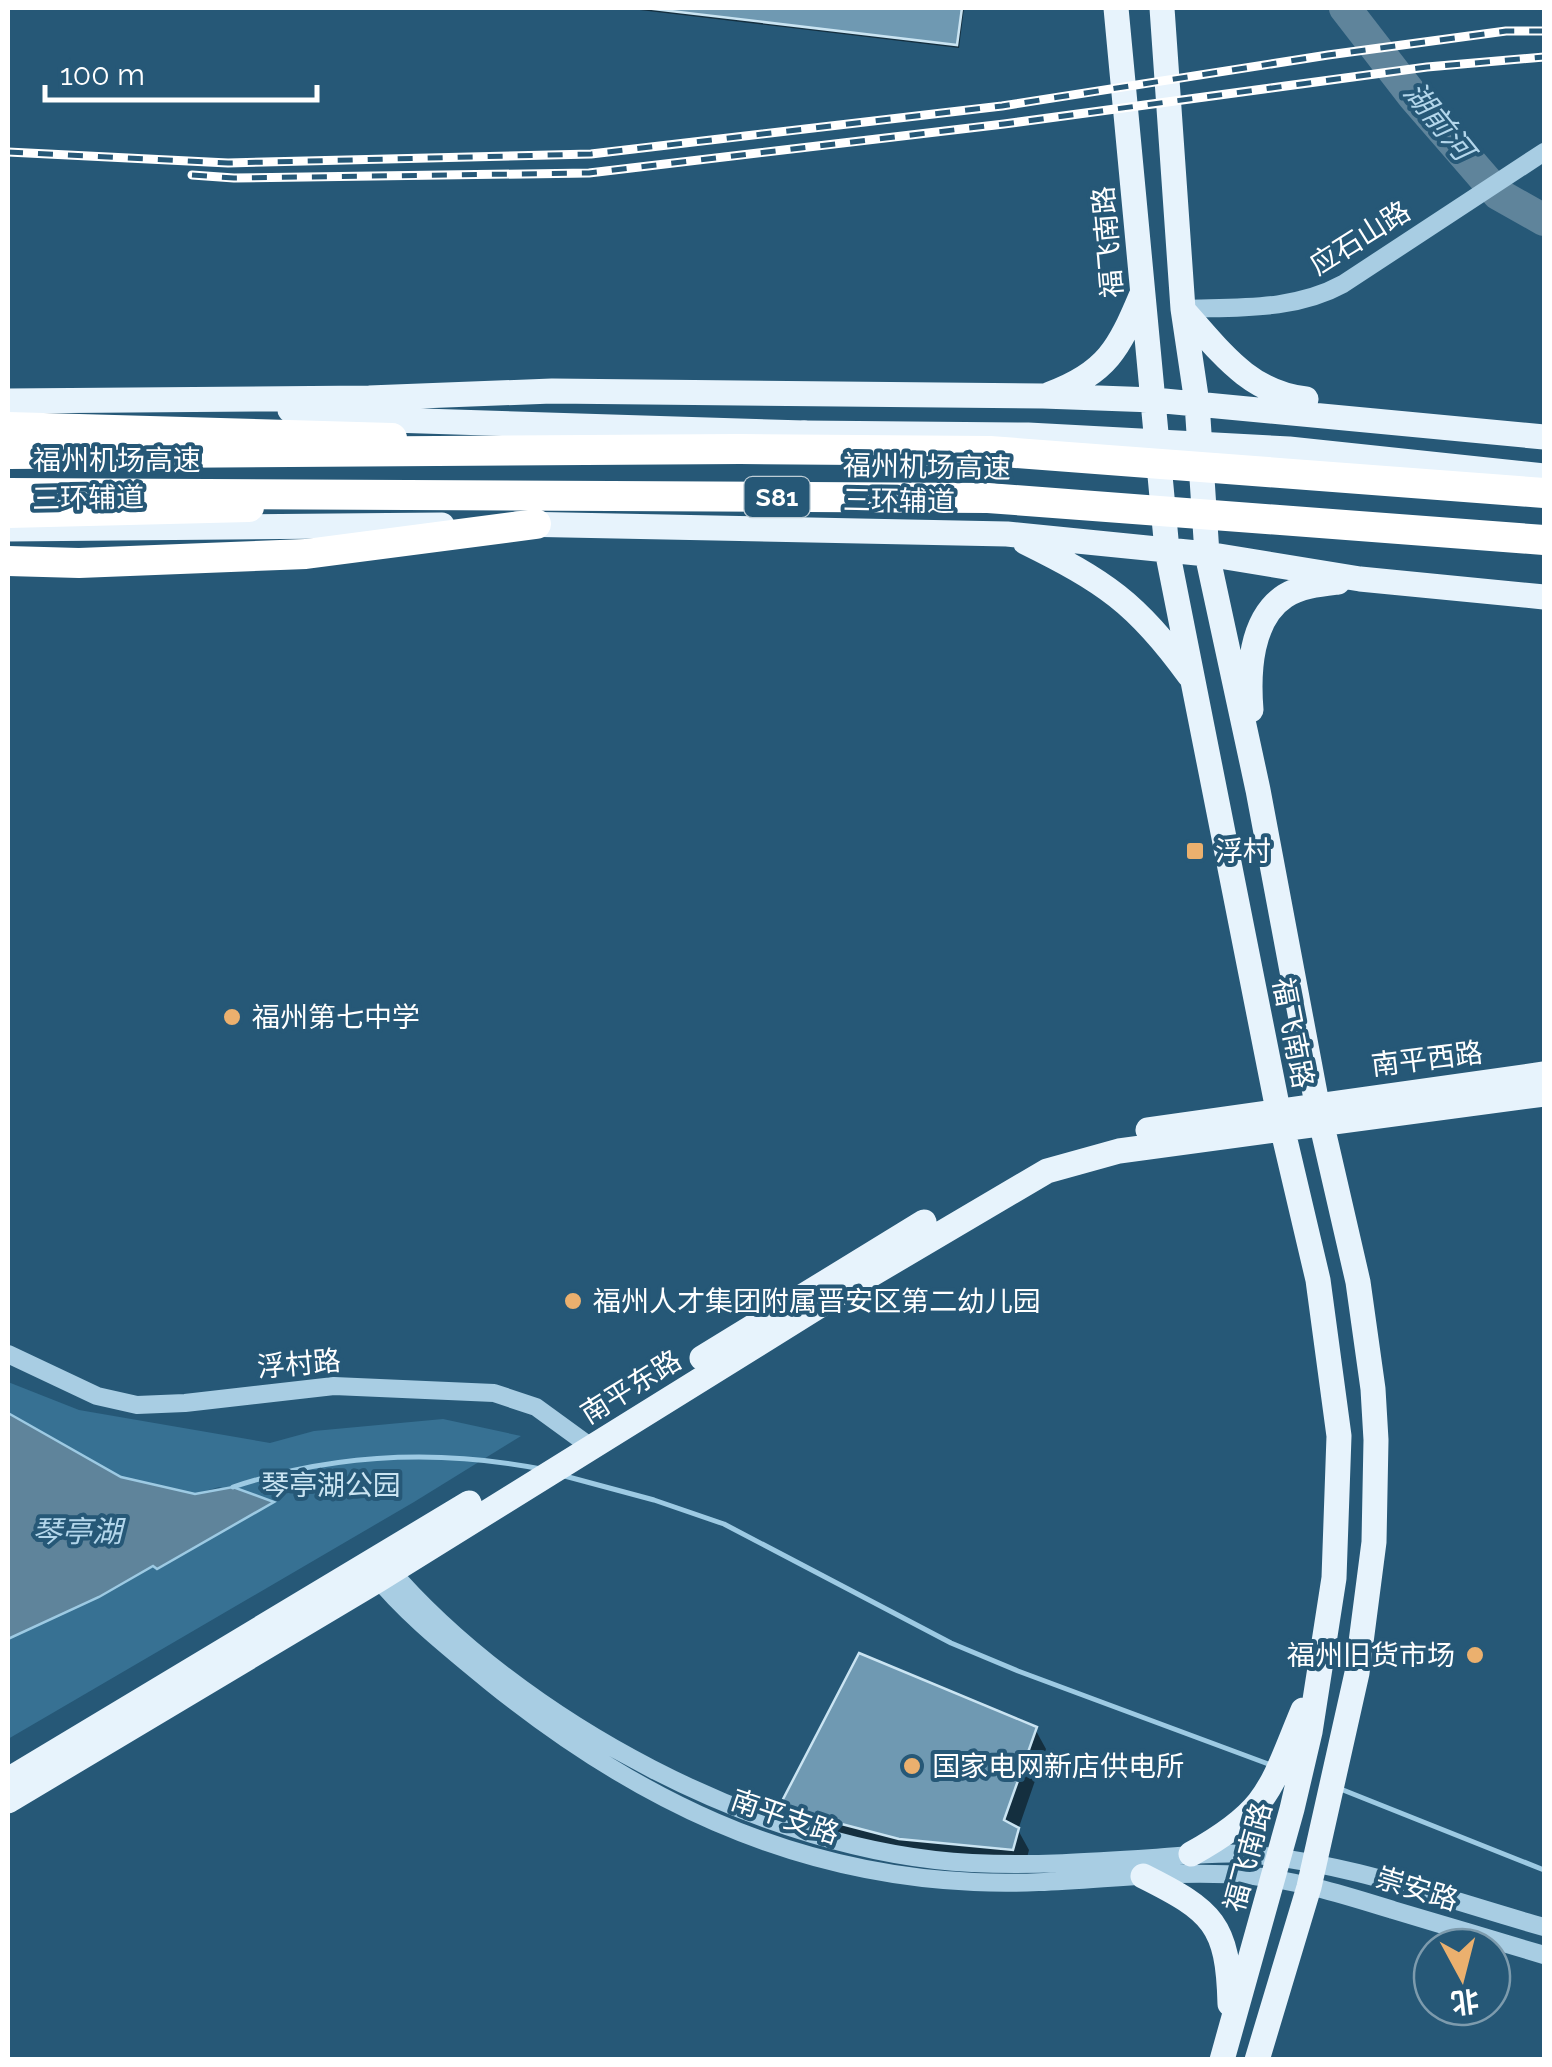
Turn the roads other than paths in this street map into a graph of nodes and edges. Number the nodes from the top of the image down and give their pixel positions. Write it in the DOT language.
graph roads {
  1 [pos="1116,8"];
  2 [pos="1162,8"];
  3 [pos="1544,152"];
  4 [pos="1143,291"];
  5 [pos="1183,309"];
  6 [pos="1043,396"];
  7 [pos="238,400"];
  8 [pos="1154,400"];
  9 [pos="8,401"];
  10 [pos="1198,404"];
  11 [pos="8,427"];
  12 [pos="1533,436"];
  13 [pos="740,449"];
  14 [pos="8,454"];
  15 [pos="1544,476"];
  16 [pos="1544,492"];
  17 [pos="8,493"];
  18 [pos="462,494"];
  19 [pos="8,513"];
  20 [pos="536,524"];
  21 [pos="8,529"];
  22 [pos="1007,534"];
  23 [pos="1544,540"];
  24 [pos="1167,550"];
  25 [pos="1207,554"];
  26 [pos="8,561"];
  27 [pos="1360,579"];
  28 [pos="1544,597"];
  29 [pos="1194,682"];
  30 [pos="1258,790"];
  31 [pos="1544,1074"];
  32 [pos="1544,1094"];
  33 [pos="1320,1114"];
  34 [pos="1280,1120"];
  35 [pos="8,1354"];
  36 [pos="576,1447"];
  37 [pos="379,1568"];
  38 [pos="1304,1729"];
  39 [pos="8,1780"];
  40 [pos="8,1801"];
  41 [pos="1191,1854"];
  42 [pos="1276,1869"];
  43 [pos="1311,1875"];
  44 [pos="1143,1876"];
  45 [pos="1544,1927"];
  46 [pos="1544,1956"];
  47 [pos="1231,2033"];
  48 [pos="1222,2060"];
  49 [pos="1257,2060"];
  1 -- 4 [label="main road, 福飞南路"];
  2 -- 5 [label="main road, 福飞南路"];
  3 -- 5 [label="street, 应石山路"];
  4 -- 6 [label="main road"];
  4 -- 8 [label="main road, 福飞南路"];
  5 -- 10 [label="main road, 福飞南路"];
  5 -- 12 [label="main road"];
  6 -- 7 [label="main road"];
  6 -- 8 [label="main road"];
  7 -- 9 [label="main road"];
  7 -- 15 [label="main road, bridge"];
  8 -- 10 [label="main road"];
  8 -- 24 [label="main road, 福飞南路"];
  10 -- 12 [label="main road"];
  10 -- 25 [label="main road, 福飞南路"];
  11 -- 13 [label="highway, bridge"];
  13 -- 14 [label="highway, 福州机场高速 / S81, bridge"];
  13 -- 16 [label="highway, 福州机场高速 / S81, bridge"];
  17 -- 18 [label="highway, 福州机场高速 / S81, bridge"];
  18 -- 19 [label="highway, bridge"];
  18 -- 23 [label="highway, 福州机场高速 / S81, bridge"];
  20 -- 21 [label="main road, 三环辅道"];
  20 -- 22 [label="main road, 三环辅道"];
  20 -- 26 [label="highway"];
  22 -- 24 [label="main road, 三环辅道"];
  22 -- 29 [label="main road"];
  24 -- 25 [label="main road, 三环辅道"];
  24 -- 29 [label="main road, 福飞南路"];
  25 -- 27 [label="main road, 三环辅道"];
  25 -- 30 [label="main road, 福飞南路"];
  27 -- 28 [label="main road, 三环辅道"];
  27 -- 30 [label="main road"];
  29 -- 34 [label="main road, 福飞南路"];
  30 -- 33 [label="main road, 福飞南路"];
  31 -- 33 [label="main road, 南平西路"];
  32 -- 33 [label="main road, 南平西路"];
  33 -- 34 [label="main road, 南平东路"];
  33 -- 43 [label="main road, 福飞南路"];
  34 -- 36 [label="main road, 南平东路"];
  34 -- 38 [label="main road, 福飞南路"];
  35 -- 36 [label="street, 浮村路"];
  36 -- 37 [label="main road, 南平东路"];
  37 -- 39 [label="main road, 南平东路"];
  37 -- 40 [label="main road, 南平东路"];
  37 -- 41 [label="street, 南平支路"];
  37 -- 44 [label="street, 南平支路"];
  38 -- 41 [label="main road"];
  38 -- 42 [label="main road, 福飞南路"];
  41 -- 42 [label="street, 南平支路"];
  42 -- 43 [label="street, 崇安路"];
  42 -- 44 [label="street, 南平支路"];
  42 -- 47 [label="main road, 福飞南路"];
  43 -- 45 [label="street, 崇安路"];
  43 -- 46 [label="street, 崇安路"];
  43 -- 49 [label="main road, 福飞南路"];
  44 -- 47 [label="main road"];
  47 -- 48 [label="main road, 福飞南路"];
}
